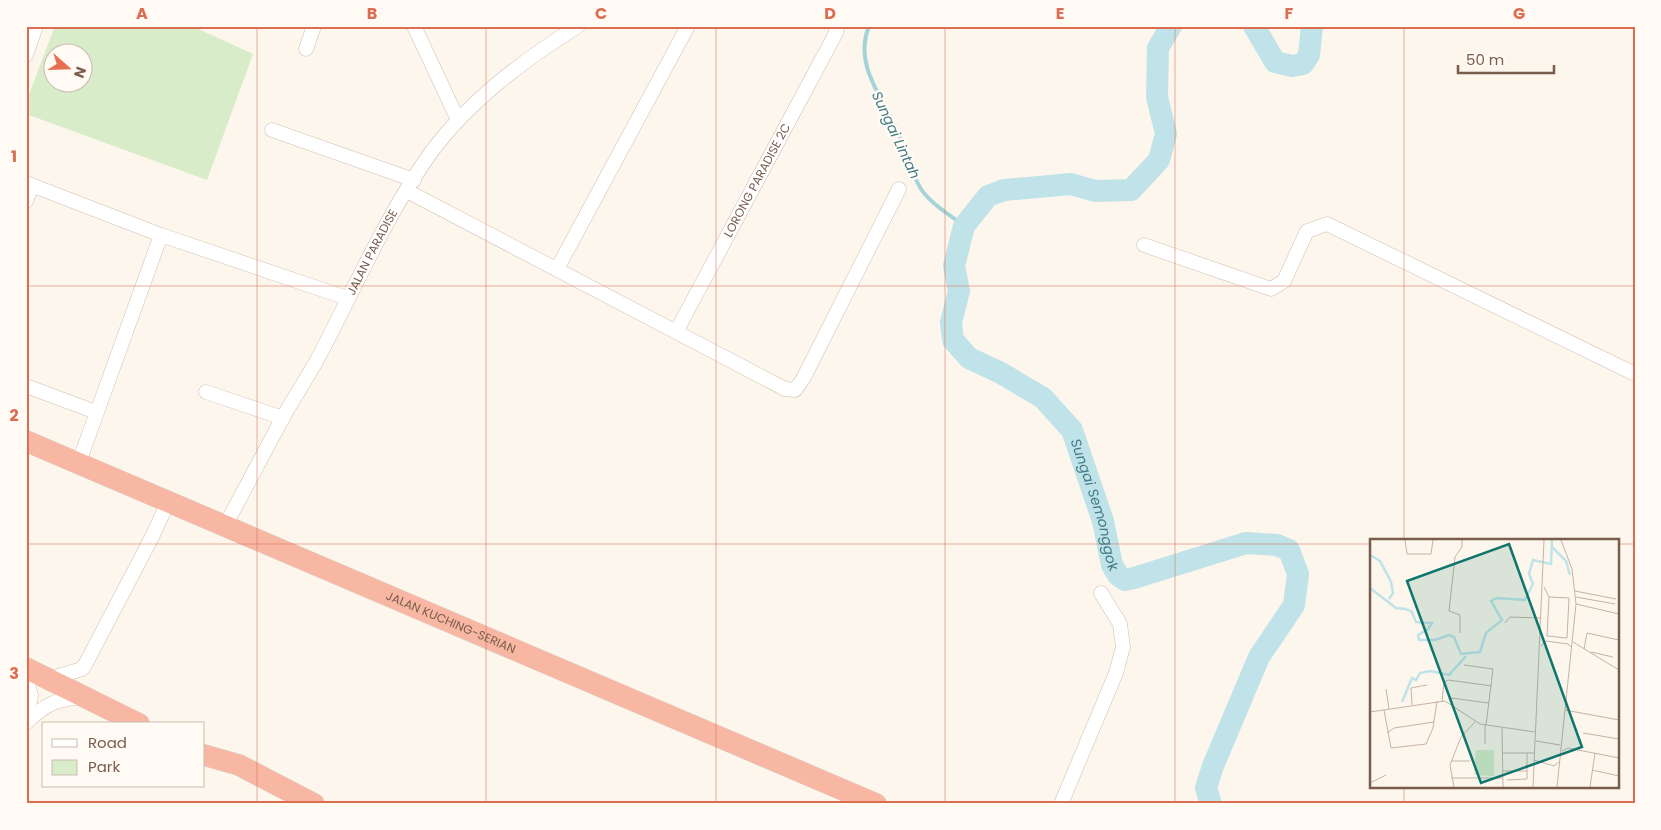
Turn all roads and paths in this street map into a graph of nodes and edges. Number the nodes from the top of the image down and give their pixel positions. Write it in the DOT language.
graph roads {
  1 [pos="36,26"];
  2 [pos="314,26"];
  3 [pos="414,26"];
  4 [pos="578,26"];
  5 [pos="688,26"];
  6 [pos="836,26"];
  7 [pos="306,49"];
  8 [pos="26,55"];
  9 [pos="458,120"];
  10 [pos="272,130"];
  11 [pos="29,184"];
  12 [pos="410,186"];
  13 [pos="899,189"];
  14 [pos="26,201"];
  15 [pos="161,235"];
  16 [pos="1144,245"];
  17 [pos="557,269"];
  18 [pos="347,298"];
  19 [pos="676,332"];
  20 [pos="1635,374"];
  21 [pos="26,386"];
  22 [pos="206,392"];
  23 [pos="96,412"];
  24 [pos="283,418"];
  25 [pos="28,442"];
  26 [pos="79,462"];
  27 [pos="169,500"];
  28 [pos="225,526"];
  29 [pos="1101,593"];
  30 [pos="26,668"];
  31 [pos="26,676"];
  32 [pos="49,679"];
  33 [pos="84,697"];
  34 [pos="26,722"];
  35 [pos="136,722"];
  36 [pos="205,755"];
  37 [pos="822,782"];
  38 [pos="310,803"];
  39 [pos="846,804"];
  40 [pos="876,804"];
  41 [pos="1061,804"];
  1 -- 8 [label="street"];
  2 -- 7 [label="street"];
  3 -- 9 [label="street"];
  4 -- 9 [label="street, JALAN PARADISE"];
  5 -- 17 [label="street"];
  6 -- 19 [label="street, LORONG PARADISE 2C"];
  9 -- 12 [label="street, JALAN PARADISE"];
  10 -- 12 [label="street"];
  11 -- 14 [label="street"];
  11 -- 15 [label="street"];
  12 -- 17 [label="street"];
  12 -- 18 [label="street, JALAN PARADISE"];
  13 -- 19 [label="street"];
  15 -- 18 [label="street"];
  15 -- 23 [label="street"];
  16 -- 20 [label="street"];
  17 -- 19 [label="street"];
  18 -- 24 [label="street, JALAN PARADISE"];
  21 -- 23 [label="street"];
  22 -- 24 [label="street"];
  23 -- 26 [label="street"];
  24 -- 28 [label="street, JALAN PARADISE"];
  25 -- 26 [label="highway, JALAN KUCHING-SERIAN"];
  26 -- 27 [label="highway, JALAN KUCHING-SERIAN"];
  27 -- 28 [label="highway, JALAN KUCHING-SERIAN"];
  27 -- 32 [label="street"];
  28 -- 37 [label="highway, JALAN KUCHING-SERIAN"];
  29 -- 41 [label="street"];
  30 -- 32 [label="highway"];
  31 -- 34 [label="street"];
  32 -- 33 [label="highway"];
  33 -- 34 [label="street"];
  33 -- 35 [label="highway"];
  36 -- 38 [label="highway"];
  37 -- 39 [label="highway"];
  37 -- 40 [label="highway, JALAN KUCHING-SERIAN"];
}
